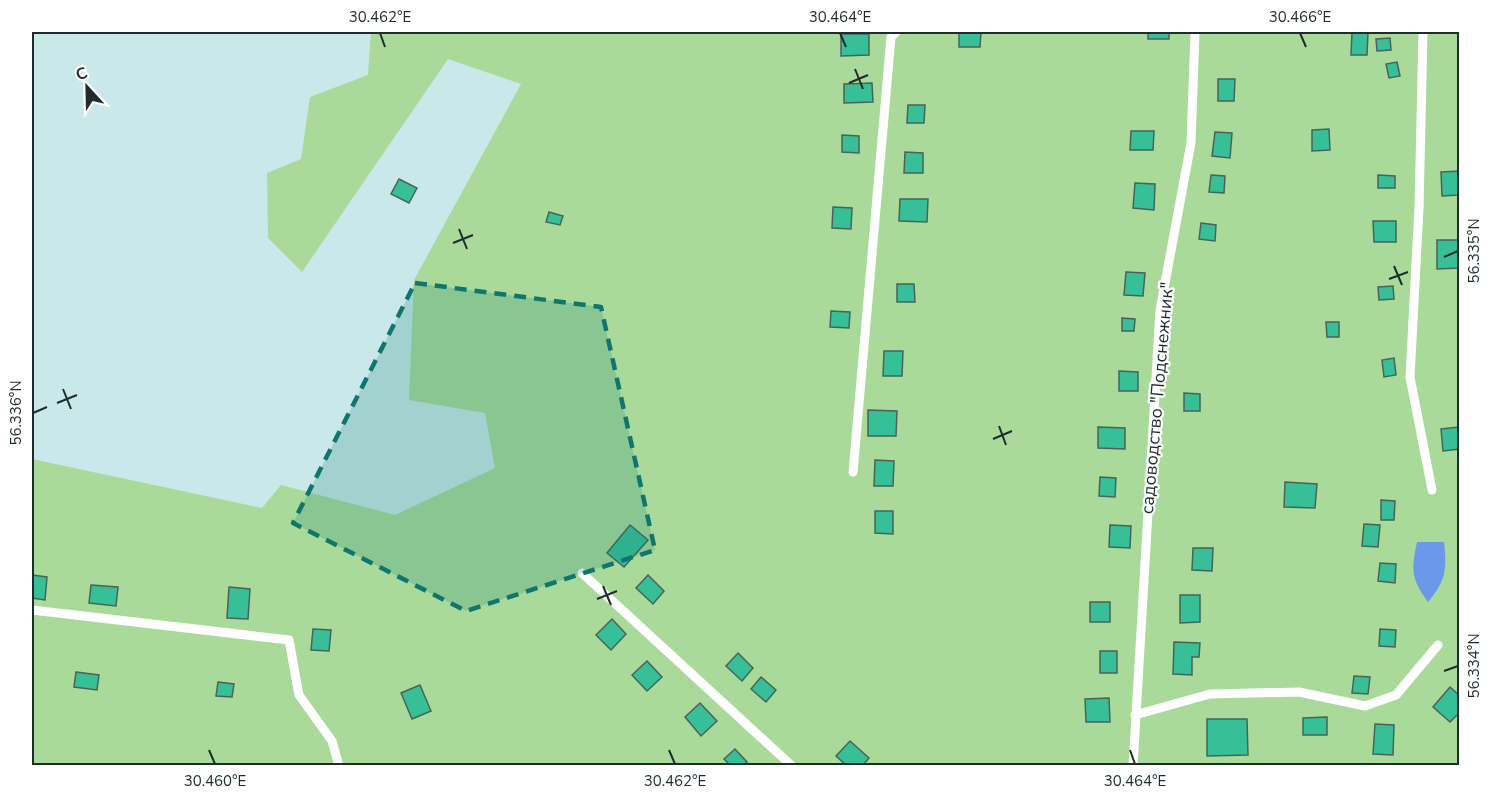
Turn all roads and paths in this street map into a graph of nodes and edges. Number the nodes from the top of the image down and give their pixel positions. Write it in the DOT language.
graph roads {
  1 [pos="896,32"];
  2 [pos="1195,32"];
  3 [pos="1423,32"];
  4 [pos="853,472"];
  5 [pos="1432,490"];
  6 [pos="582,573"];
  7 [pos="32,610"];
  8 [pos="1438,645"];
  9 [pos="1135,715"];
  10 [pos="339,765"];
  11 [pos="792,765"];
  12 [pos="1133,765"];
  1 -- 4 [label="lane"];
  2 -- 9 [label="lane, садоводство \"Подснежник\""];
  3 -- 5 [label="lane"];
  6 -- 11 [label="lane"];
  7 -- 10 [label="lane"];
  8 -- 9 [label="lane"];
  9 -- 12 [label="lane, садоводство \"Подснежник\""];
}
